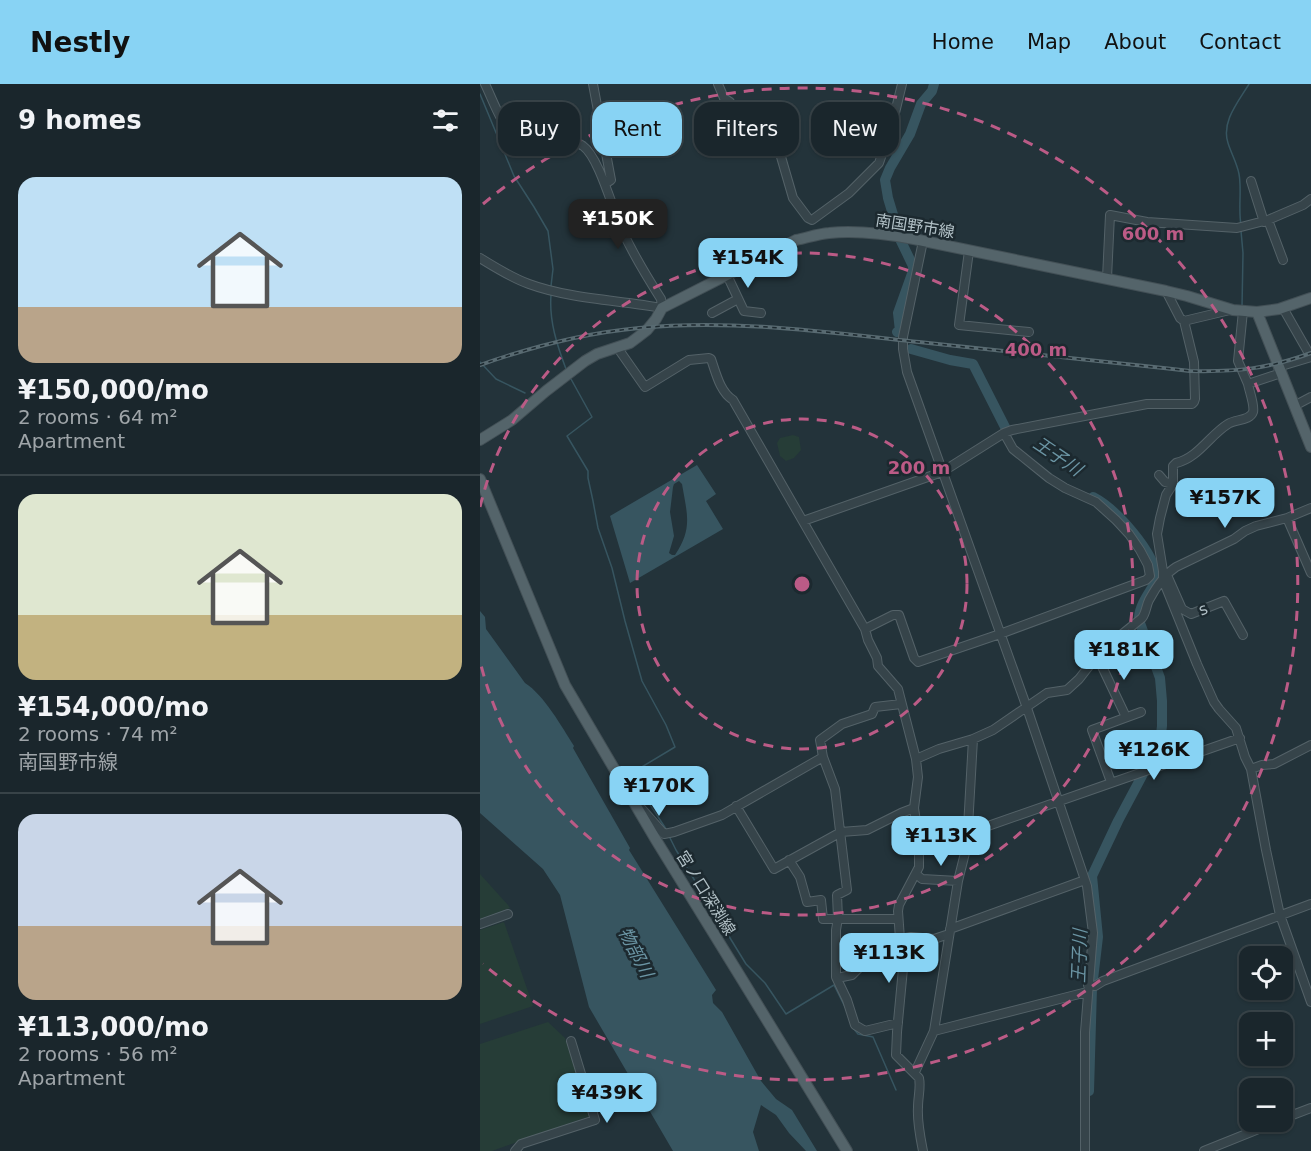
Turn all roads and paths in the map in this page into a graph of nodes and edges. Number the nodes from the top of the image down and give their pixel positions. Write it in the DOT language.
graph roads {
  1 [pos="485,84"];
  2 [pos="593,84"];
  3 [pos="718,84"];
  4 [pos="902,84"];
  5 [pos="1251,181"];
  6 [pos="605,184"];
  7 [pos="1311,199"];
  8 [pos="1266,221"];
  9 [pos="922,241"];
  10 [pos="969,251"];
  11 [pos="480,258"];
  12 [pos="1283,260"];
  13 [pos="727,275"];
  14 [pos="1107,278"];
  15 [pos="1166,291"];
  16 [pos="1311,298"];
  17 [pos="738,299"];
  18 [pos="662,308"];
  19 [pos="1283,308"];
  20 [pos="1230,310"];
  21 [pos="1243,311"];
  22 [pos="1257,312"];
  23 [pos="712,313"];
  24 [pos="761,313"];
  25 [pos="1184,321"];
  26 [pos="1029,332"];
  27 [pos="617,347"];
  28 [pos="1310,353"];
  29 [pos="1280,370"];
  30 [pos="1248,384"];
  31 [pos="1311,397"];
  32 [pos="1294,406"];
  33 [pos="1004,433"];
  34 [pos="480,440"];
  35 [pos="1311,447"];
  36 [pos="942,471"];
  37 [pos="1159,475"];
  38 [pos="480,479"];
  39 [pos="1173,484"];
  40 [pos="1311,508"];
  41 [pos="1287,518"];
  42 [pos="803,521"];
  43 [pos="1311,573"];
  44 [pos="1150,576"];
  45 [pos="1163,580"];
  46 [pos="865,629"];
  47 [pos="1000,634"];
  48 [pos="1243,635"];
  49 [pos="1097,656"];
  50 [pos="901,704"];
  51 [pos="1027,708"];
  52 [pos="1141,712"];
  53 [pos="1126,717"];
  54 [pos="1240,738"];
  55 [pos="973,739"];
  56 [pos="1311,746"];
  57 [pos="823,756"];
  58 [pos="916,759"];
  59 [pos="1251,769"];
  60 [pos="1111,782"];
  61 [pos="632,799"];
  62 [pos="1059,802"];
  63 [pos="736,806"];
  64 [pos="915,808"];
  65 [pos="841,832"];
  66 [pos="968,833"];
  67 [pos="789,860"];
  68 [pos="916,874"];
  69 [pos="1085,880"];
  70 [pos="957,881"];
  71 [pos="1311,904"];
  72 [pos="508,914"];
  73 [pos="1280,915"];
  74 [pos="838,918"];
  75 [pos="898,919"];
  76 [pos="480,924"];
  77 [pos="949,932"];
  78 [pos="900,939"];
  79 [pos="904,958"];
  80 [pos="837,978"];
  81 [pos="1091,987"];
  82 [pos="1311,1002"];
  83 [pos="898,1023"];
  84 [pos="934,1031"];
  85 [pos="571,1041"];
  86 [pos="915,1072"];
  87 [pos="1311,1108"];
  88 [pos="1293,1115"];
  89 [pos="1254,1132"];
  90 [pos="1217,1149"];
  91 [pos="515,1151"];
  92 [pos="847,1151"];
  93 [pos="923,1151"];
  94 [pos="1085,1151"];
  95 [pos="1204,1151"];
  1 -- 6 [label="street"];
  2 -- 6 [label="street"];
  3 -- 4 [label="street"];
  5 -- 8 [label="street"];
  6 -- 18 [label="street"];
  7 -- 8 [label="street"];
  8 -- 12 [label="street"];
  8 -- 14 [label="street"];
  9 -- 10 [label="main road, 南国野市線"];
  9 -- 13 [label="main road, 南国野市線"];
  9 -- 36 [label="street"];
  10 -- 14 [label="main road, 南国野市線"];
  10 -- 26 [label="street"];
  11 -- 18 [label="street"];
  13 -- 17 [label="street"];
  13 -- 18 [label="main road, 南国野市線"];
  14 -- 15 [label="main road, 南国野市線"];
  15 -- 20 [label="main road, 南国野市線"];
  15 -- 25 [label="street"];
  16 -- 19 [label="main road, 南国野市線"];
  17 -- 23 [label="street"];
  17 -- 24 [label="street"];
  18 -- 27 [label="main road, 南国野市線"];
  19 -- 22 [label="main road, 南国野市線"];
  19 -- 28 [label="street"];
  20 -- 21 [label="main road, 南国野市線"];
  20 -- 25 [label="street"];
  21 -- 22 [label="main road, 南国野市線"];
  21 -- 30 [label="street"];
  22 -- 29 [label="main road"];
  25 -- 33 [label="street"];
  27 -- 34 [label="main road, 南国野市線"];
  27 -- 42 [label="street"];
  28 -- 29 [label="street"];
  29 -- 30 [label="street"];
  29 -- 32 [label="main road"];
  30 -- 39 [label="street"];
  31 -- 32 [label="street"];
  32 -- 35 [label="main road"];
  33 -- 36 [label="street"];
  33 -- 44 [label="street"];
  36 -- 42 [label="street"];
  36 -- 47 [label="street"];
  37 -- 39 [label="street"];
  38 -- 61 [label="main road, 宮ノ口深渕線"];
  39 -- 45 [label="street"];
  40 -- 41 [label="street"];
  41 -- 43 [label="street"];
  41 -- 45 [label="street"];
  42 -- 46 [label="street"];
  44 -- 45 [label="street"];
  44 -- 47 [label="street"];
  45 -- 48 [label="street, s"];
  45 -- 49 [label="street"];
  45 -- 54 [label="street"];
  46 -- 47 [label="street"];
  46 -- 50 [label="street"];
  47 -- 51 [label="street"];
  49 -- 51 [label="street"];
  49 -- 53 [label="street"];
  50 -- 57 [label="street"];
  50 -- 58 [label="street"];
  51 -- 55 [label="street"];
  51 -- 62 [label="street"];
  52 -- 53 [label="street"];
  53 -- 60 [label="street"];
  54 -- 59 [label="street"];
  54 -- 60 [label="street"];
  55 -- 58 [label="street"];
  55 -- 66 [label="street"];
  56 -- 59 [label="street"];
  57 -- 63 [label="street"];
  57 -- 65 [label="street"];
  58 -- 64 [label="street"];
  59 -- 73 [label="street"];
  60 -- 62 [label="street"];
  61 -- 63 [label="street"];
  61 -- 92 [label="main road, 宮ノ口深渕線"];
  62 -- 66 [label="street"];
  62 -- 69 [label="street"];
  63 -- 67 [label="street"];
  64 -- 65 [label="street"];
  64 -- 68 [label="street"];
  65 -- 67 [label="street"];
  65 -- 74 [label="street"];
  66 -- 70 [label="street"];
  67 -- 74 [label="street"];
  68 -- 70 [label="street"];
  68 -- 75 [label="street"];
  69 -- 77 [label="street"];
  69 -- 81 [label="street"];
  70 -- 77 [label="street"];
  71 -- 73 [label="street"];
  72 -- 76 [label="street"];
  73 -- 81 [label="street"];
  73 -- 82 [label="street"];
  74 -- 75 [label="street"];
  74 -- 80 [label="street"];
  75 -- 78 [label="street"];
  77 -- 78 [label="street"];
  77 -- 84 [label="street"];
  78 -- 79 [label="street"];
  79 -- 80 [label="street"];
  79 -- 83 [label="street"];
  80 -- 83 [label="street"];
  81 -- 84 [label="street"];
  81 -- 94 [label="street"];
  83 -- 86 [label="street"];
  84 -- 86 [label="street"];
  85 -- 91 [label="street"];
  86 -- 93 [label="street"];
  87 -- 88 [label="street"];
  89 -- 90 [label="street"];
  90 -- 95 [label="street"];
}
